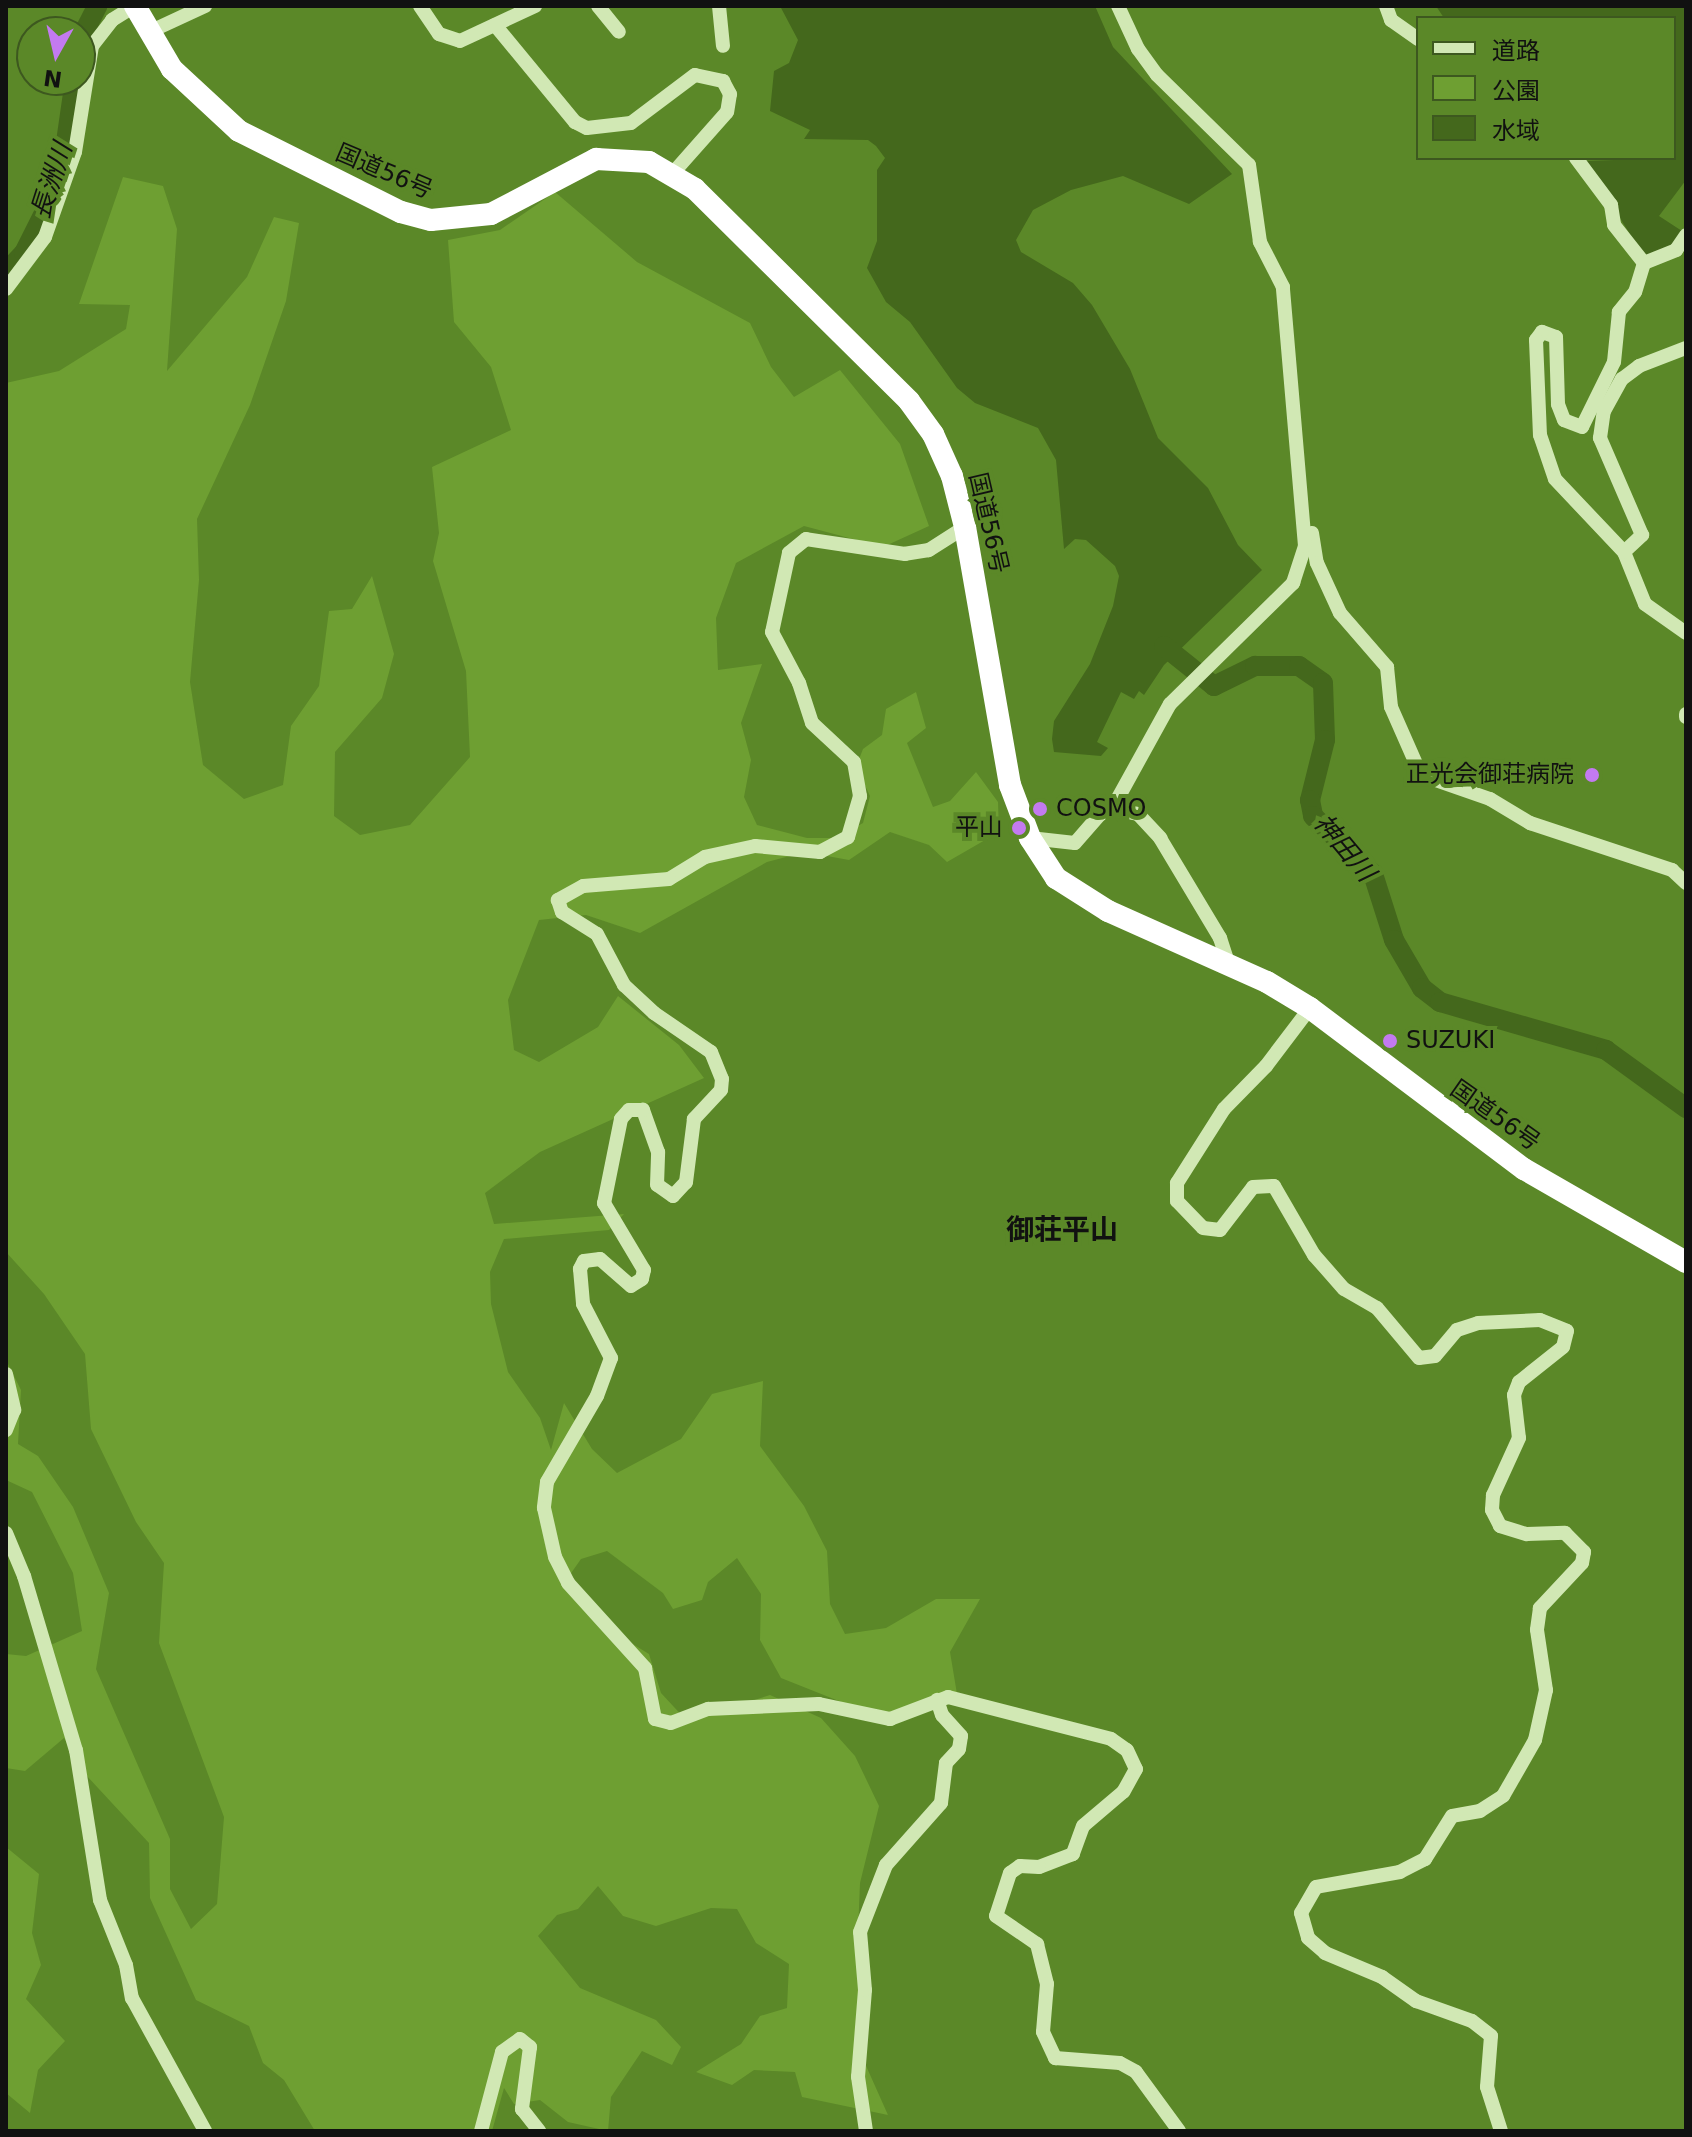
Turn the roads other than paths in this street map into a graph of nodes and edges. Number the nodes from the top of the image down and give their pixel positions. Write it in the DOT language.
graph roads {
  1 [pos="134,6"];
  2 [pos="205,6"];
  3 [pos="420,6"];
  4 [pos="535,6"];
  5 [pos="598,6"];
  6 [pos="719,6"];
  7 [pos="1118,6"];
  8 [pos="1386,6"];
  9 [pos="495,25"];
  10 [pos="149,32"];
  11 [pos="619,32"];
  12 [pos="1416,38"];
  13 [pos="723,46"];
  14 [pos="1577,160"];
  15 [pos="674,172"];
  16 [pos="1686,235"];
  17 [pos="1644,263"];
  18 [pos="6,289"];
  19 [pos="1686,348"];
  20 [pos="1301,478"];
  21 [pos="965,527"];
  22 [pos="1624,552"];
  23 [pos="1686,633"];
  24 [pos="1112,809"];
  25 [pos="1030,838"];
  26 [pos="1686,883"];
  27 [pos="1228,963"];
  28 [pos="1310,1008"];
  29 [pos="1686,1262"];
  30 [pos="6,1374"];
  31 [pos="6,1430"];
  32 [pos="6,1533"];
  33 [pos="937,1700"];
  34 [pos="205,2131"];
  35 [pos="481,2131"];
  36 [pos="539,2131"];
  37 [pos="866,2131"];
  38 [pos="1179,2131"];
  39 [pos="1501,2131"];
  1 -- 10 [label="highway, 国道56号"];
  1 -- 18 [label="street"];
  2 -- 10 [label="street"];
  3 -- 9 [label="street"];
  4 -- 9 [label="street"];
  5 -- 11 [label="street"];
  6 -- 13 [label="street"];
  7 -- 20 [label="street"];
  8 -- 12 [label="street"];
  9 -- 15 [label="street"];
  10 -- 15 [label="highway, 国道56号"];
  14 -- 17 [label="street"];
  15 -- 21 [label="highway, 国道56号"];
  16 -- 17 [label="street"];
  17 -- 22 [label="street"];
  19 -- 22 [label="street"];
  20 -- 24 [label="street"];
  20 -- 26 [label="street"];
  21 -- 25 [label="highway, 国道56号"];
  21 -- 33 [label="street"];
  22 -- 23 [label="street"];
  24 -- 25 [label="street"];
  24 -- 27 [label="street"];
  25 -- 27 [label="highway, 国道56号"];
  27 -- 28 [label="highway, 国道56号"];
  28 -- 29 [label="highway, 国道56号"];
  28 -- 39 [label="street"];
  30 -- 31 [label="street"];
  32 -- 34 [label="street"];
  33 -- 37 [label="street"];
  33 -- 38 [label="street"];
  35 -- 36 [label="street"];
}
